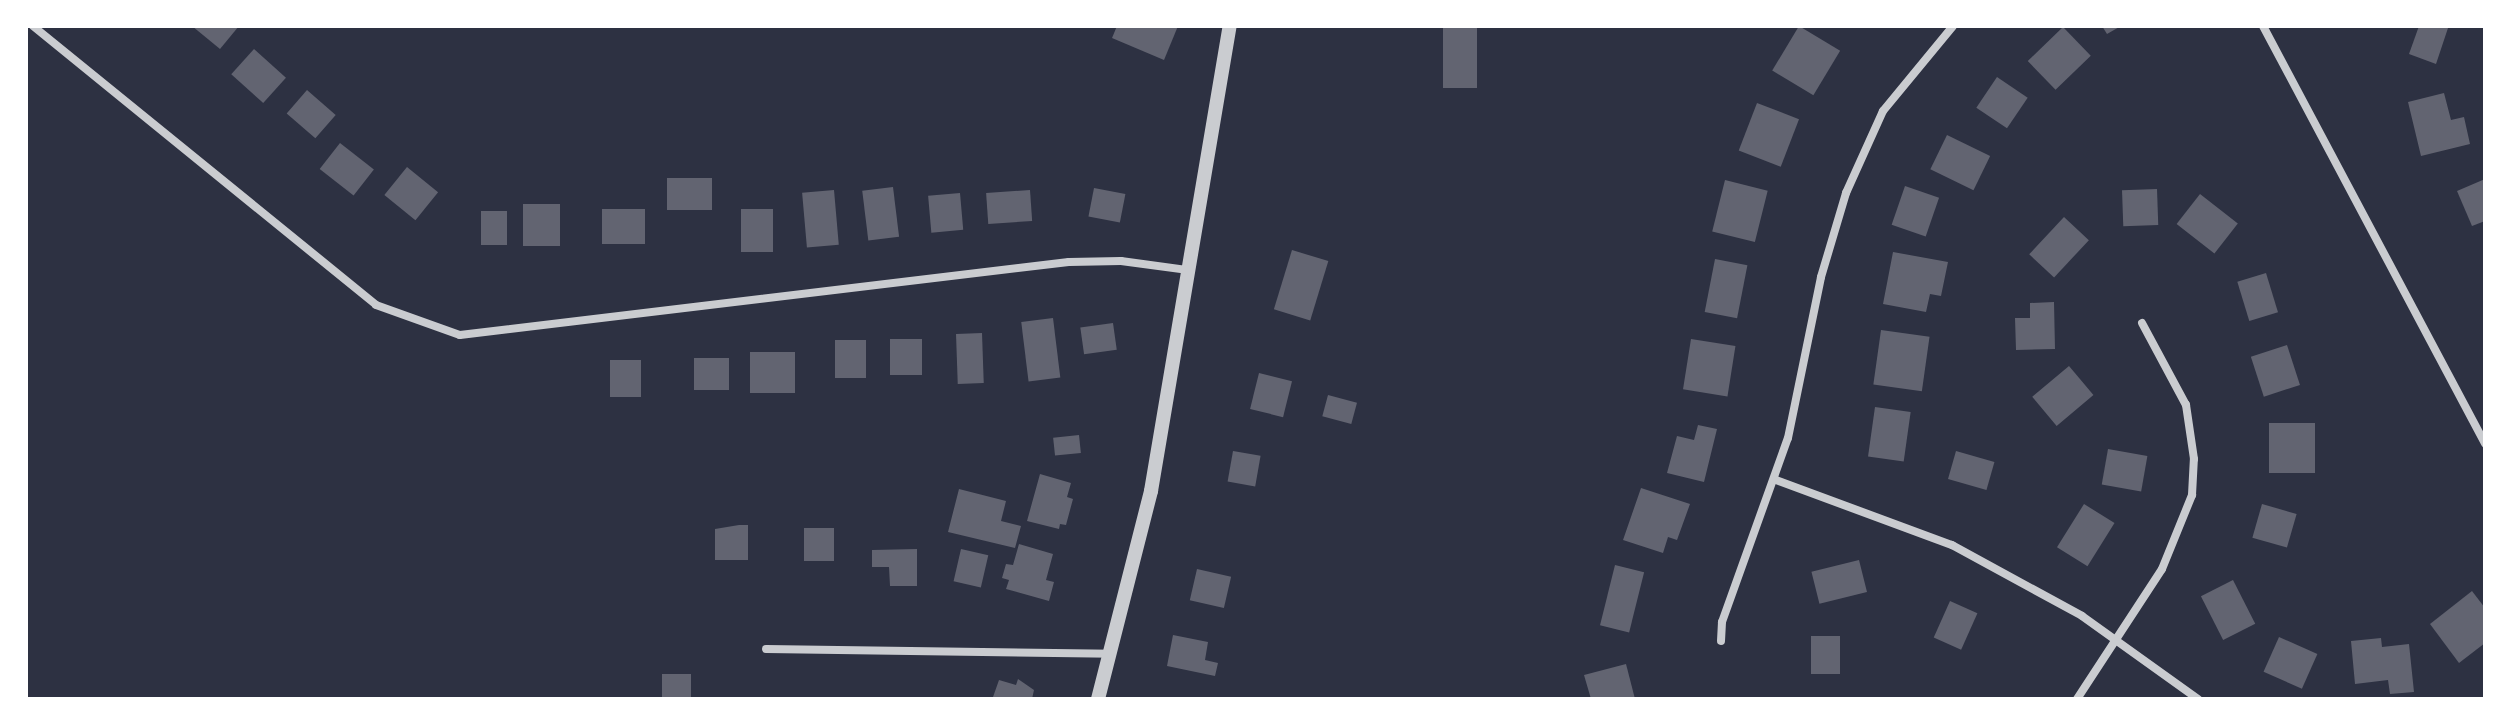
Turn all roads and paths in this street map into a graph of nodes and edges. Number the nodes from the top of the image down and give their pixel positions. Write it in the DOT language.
graph roads {
  1 [pos="33,26"];
  2 [pos="1230,26"];
  3 [pos="1953,26"];
  4 [pos="2263,26"];
  5 [pos="1188,270"];
  6 [pos="2142,323"];
  7 [pos="2485,444"];
  8 [pos="1776,480"];
  9 [pos="2115,639"];
  10 [pos="1721,641"];
  11 [pos="766,649"];
  12 [pos="1112,654"];
  13 [pos="1098,699"];
  14 [pos="2077,699"];
  15 [pos="2198,699"];
  1 -- 5 [label="street"];
  2 -- 5 [label="street"];
  3 -- 8 [label="street"];
  4 -- 7 [label="street"];
  5 -- 12 [label="street"];
  6 -- 9 [label="street"];
  8 -- 9 [label="street"];
  8 -- 10 [label="street"];
  9 -- 14 [label="street"];
  9 -- 15 [label="street"];
  11 -- 12 [label="street"];
  12 -- 13 [label="street"];
}
